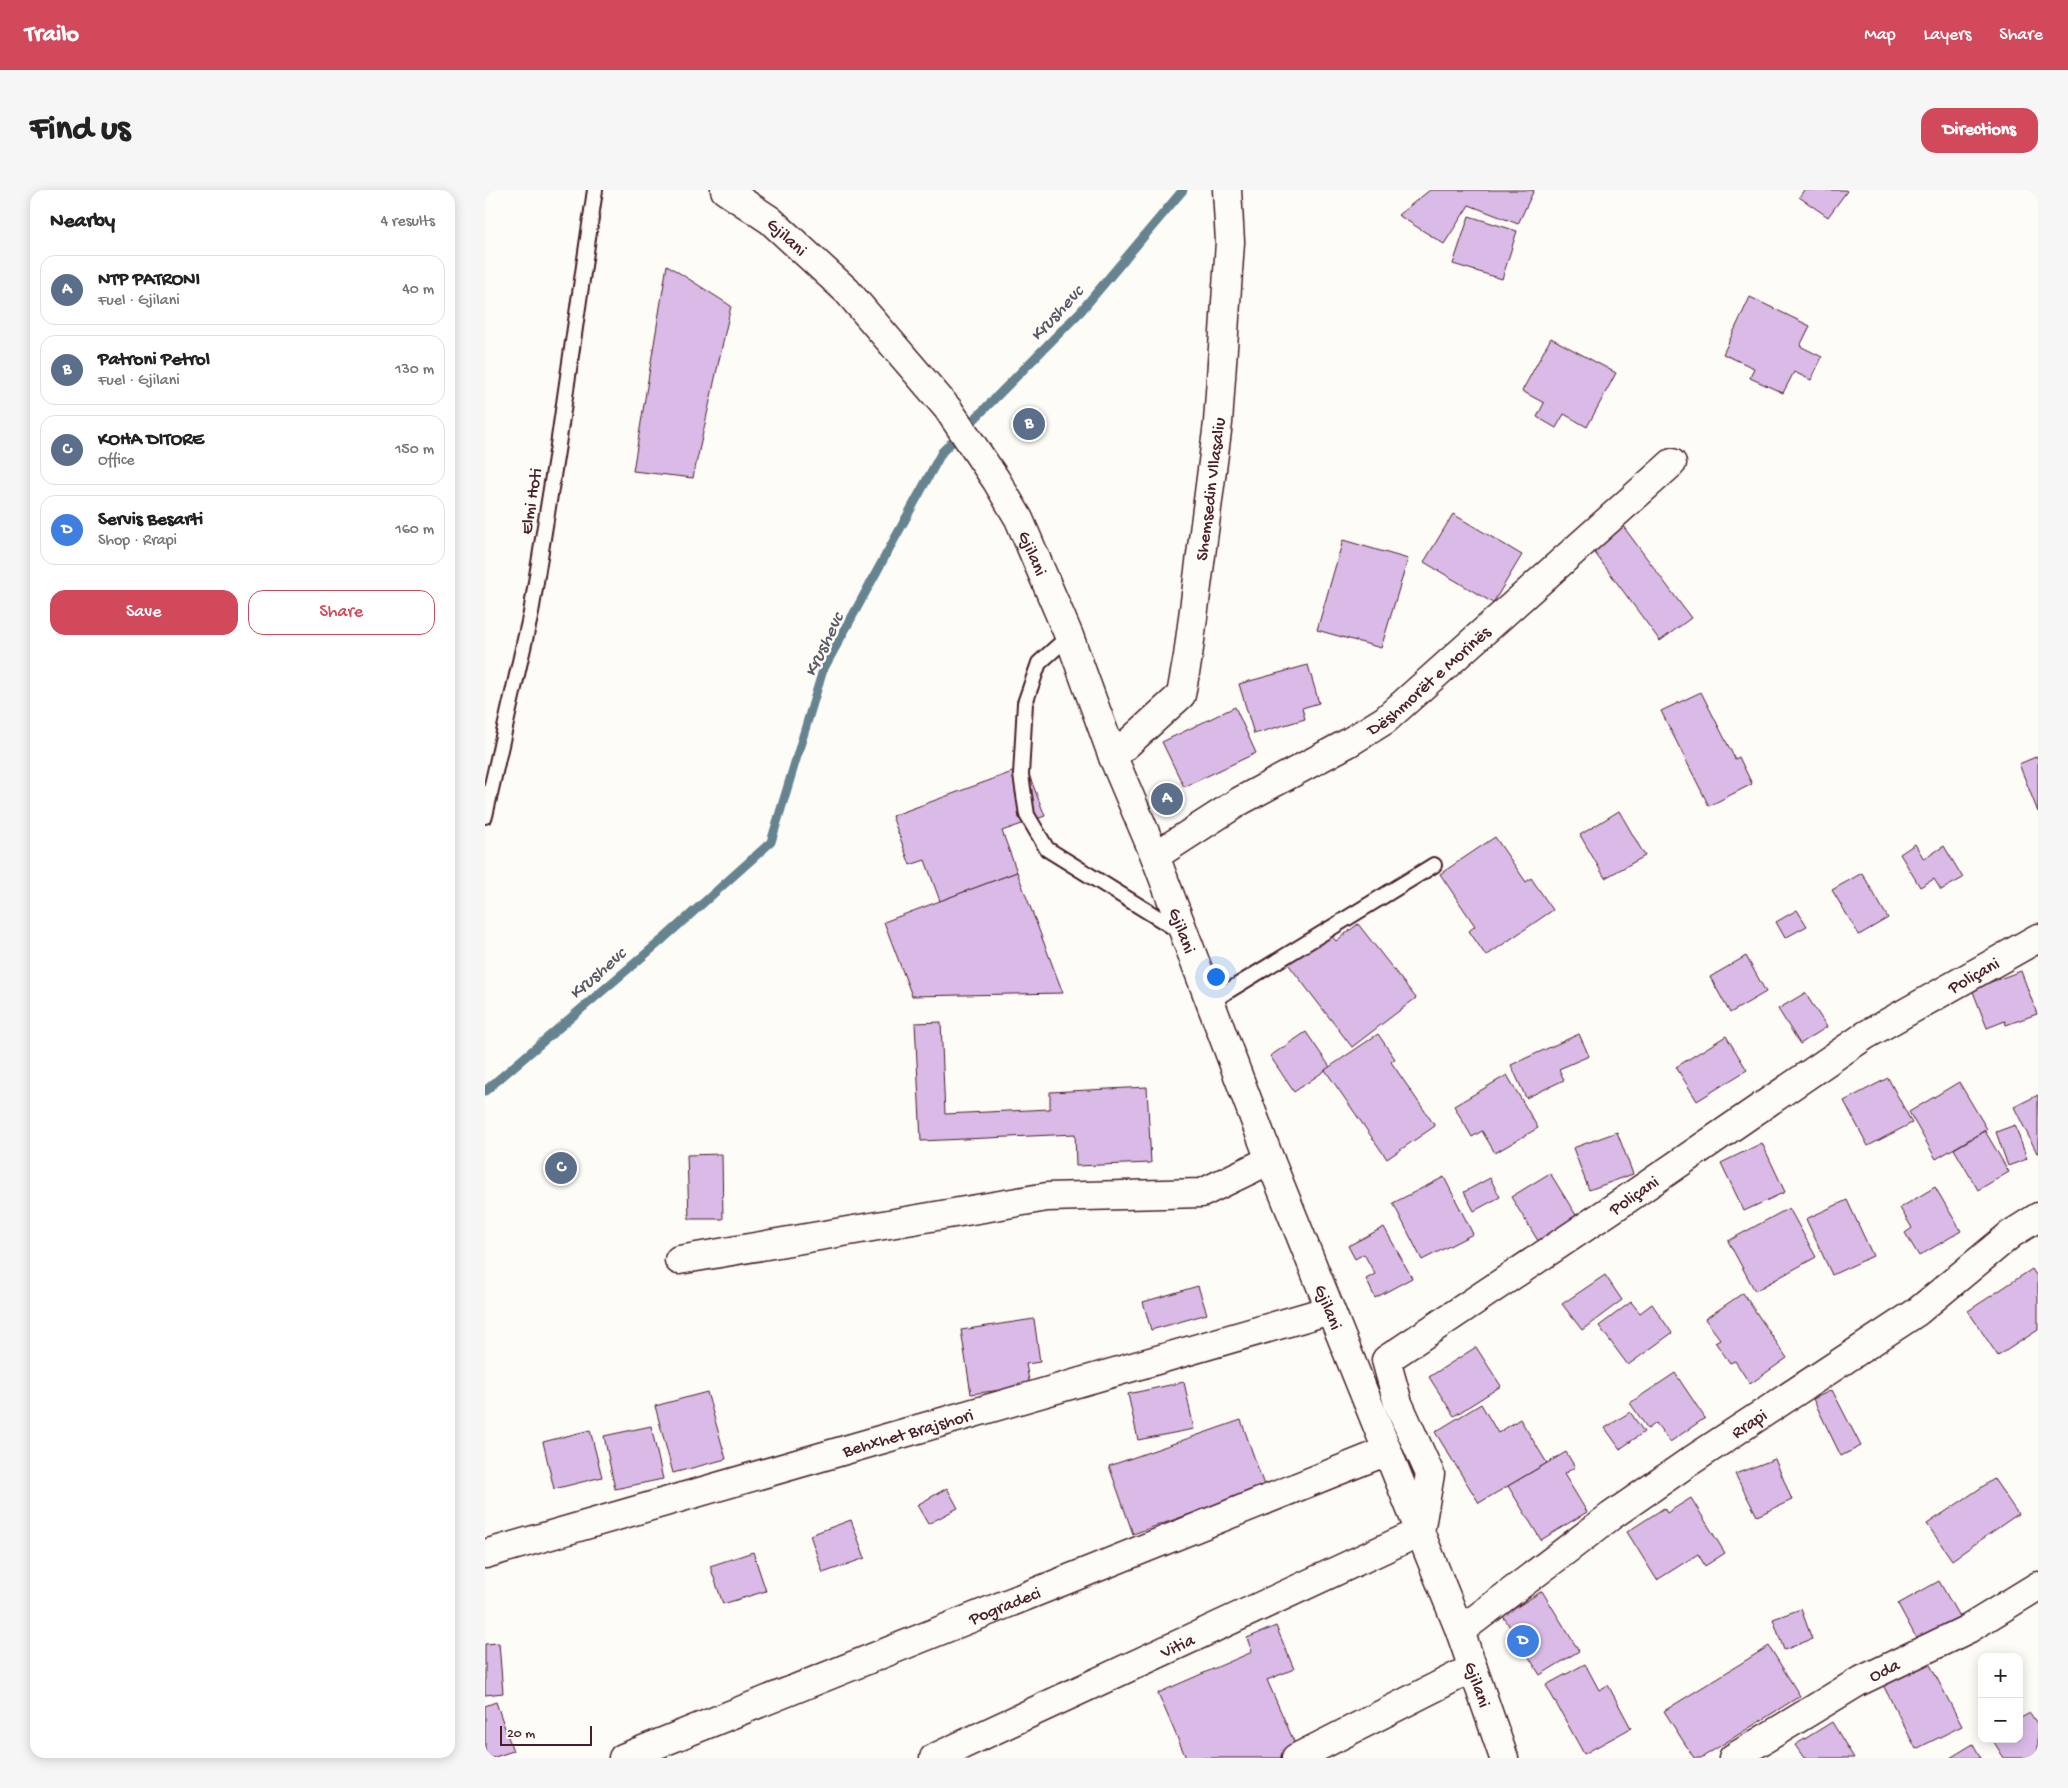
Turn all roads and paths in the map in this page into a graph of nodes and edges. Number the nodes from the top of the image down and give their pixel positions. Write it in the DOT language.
graph roads {
  1 [pos="595,190"];
  2 [pos="725,190"];
  3 [pos="1228,196"];
  4 [pos="1672,463"];
  5 [pos="1069,636"];
  6 [pos="1113,757"];
  7 [pos="485,816"];
  8 [pos="1155,856"];
  9 [pos="1434,865"];
  10 [pos="1184,934"];
  11 [pos="2038,938"];
  12 [pos="1210,1002"];
  13 [pos="1270,1160"];
  14 [pos="2038,1217"];
  15 [pos="679,1260"];
  16 [pos="1330,1310"];
  17 [pos="1387,1451"];
  18 [pos="1420,1532"];
  19 [pos="485,1554"];
  20 [pos="2038,1586"];
  21 [pos="1460,1631"];
  22 [pos="1473,1668"];
  23 [pos="623,1758"];
  24 [pos="934,1758"];
  25 [pos="1296,1758"];
  26 [pos="1504,1758"];
  27 [pos="1733,1758"];
  1 -- 7 [label="lane, Elmi Hoti"];
  2 -- 5 [label="street, Gjilani"];
  3 -- 6 [label="street, Shemsedin Vllasaliu"];
  4 -- 8 [label="street, Dëshmorët e Morinës"];
  5 -- 6 [label="street, Gjilani"];
  5 -- 10 [label="lane"];
  6 -- 8 [label="street, Gjilani"];
  8 -- 10 [label="street, Gjilani"];
  9 -- 12 [label="lane"];
  10 -- 12 [label="street, Gjilani"];
  11 -- 18 [label="street, Poliçani"];
  12 -- 13 [label="street, Gjilani"];
  13 -- 15 [label="street"];
  13 -- 16 [label="street, Gjilani"];
  14 -- 21 [label="street, Rrapi"];
  16 -- 17 [label="street, Gjilani"];
  16 -- 19 [label="street, Behxhet Brajshori"];
  17 -- 18 [label="street, Gjilani"];
  17 -- 23 [label="street, Pogradeci"];
  18 -- 21 [label="street, Gjilani"];
  18 -- 24 [label="street, Vitia"];
  20 -- 27 [label="street, Oda"];
  21 -- 22 [label="street, Gjilani"];
  22 -- 25 [label="street"];
  22 -- 26 [label="street, Gjilani"];
}
